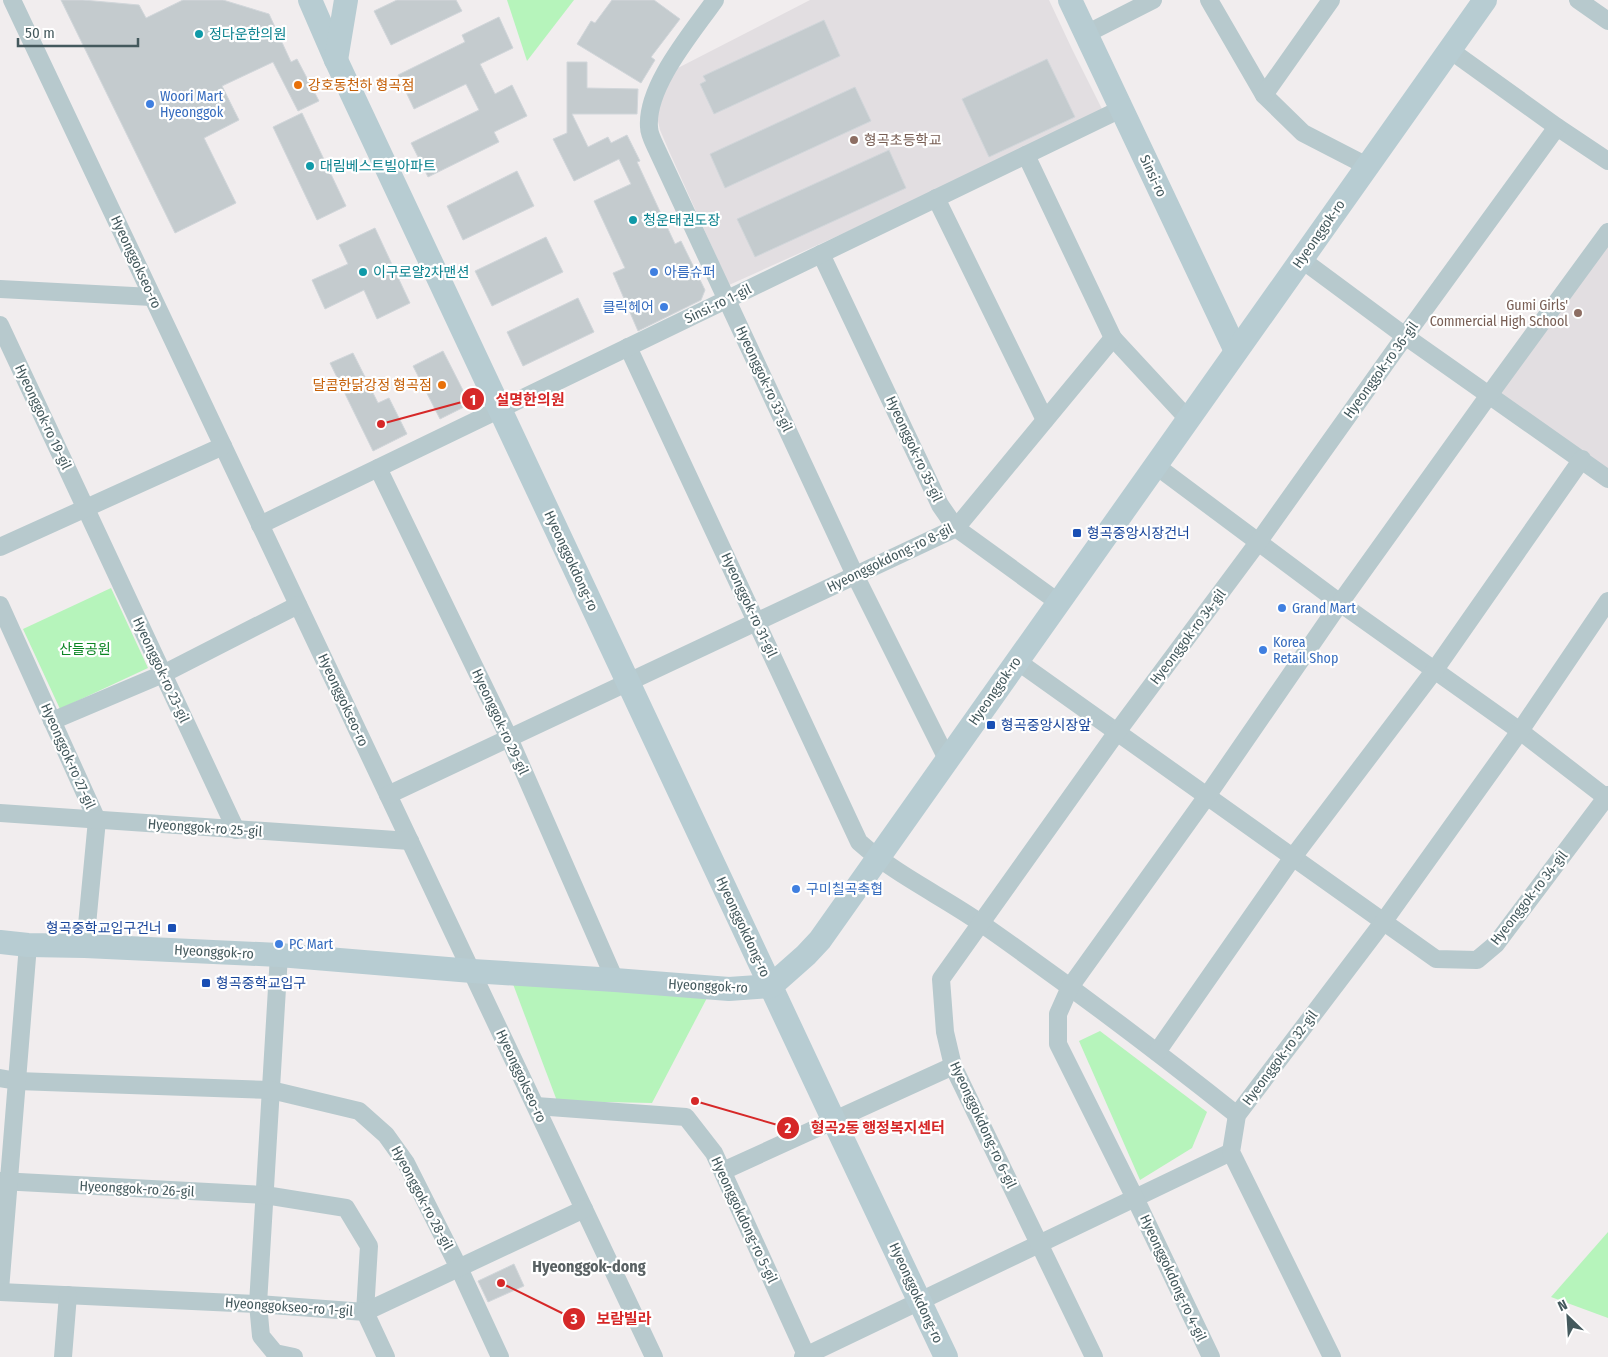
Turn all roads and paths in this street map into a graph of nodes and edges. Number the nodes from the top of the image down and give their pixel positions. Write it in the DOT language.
graph roads {
  1 [pos="12,0"];
  2 [pos="310,0"];
  3 [pos="346,0"];
  4 [pos="715,0"];
  5 [pos="1070,0"];
  6 [pos="1153,0"];
  7 [pos="1209,0"];
  8 [pos="1331,0"];
  9 [pos="1485,0"];
  10 [pos="1578,0"];
  11 [pos="1608,21"];
  12 [pos="1086,34"];
  13 [pos="1450,50"];
  14 [pos="336,60"];
  15 [pos="1264,95"];
  16 [pos="1122,109"];
  17 [pos="1557,127"];
  18 [pos="1026,155"];
  19 [pos="1608,161"];
  20 [pos="1367,166"];
  21 [pos="936,198"];
  22 [pos="1608,232"];
  23 [pos="822,254"];
  24 [pos="1301,259"];
  25 [pos="0,289"];
  26 [pos="152,297"];
  27 [pos="727,299"];
  28 [pos="0,325"];
  29 [pos="1405,336"];
  30 [pos="1113,338"];
  31 [pos="628,347"];
  32 [pos="1236,351"];
  33 [pos="1489,395"];
  34 [pos="500,409"];
  35 [pos="1188,419"];
  36 [pos="1045,420"];
  37 [pos="223,446"];
  38 [pos="1582,459"];
  39 [pos="1155,465"];
  40 [pos="378,468"];
  41 [pos="1608,479"];
  42 [pos="86,509"];
  43 [pos="260,525"];
  44 [pos="956,528"];
  45 [pos="1259,541"];
  46 [pos="0,547"];
  47 [pos="855,575"];
  48 [pos="1058,602"];
  49 [pos="1608,602"];
  50 [pos="1340,603"];
  51 [pos="0,605"];
  52 [pos="298,605"];
  53 [pos="757,621"];
  54 [pos="1017,661"];
  55 [pos="1434,671"];
  56 [pos="163,674"];
  57 [pos="629,682"];
  58 [pos="52,721"];
  59 [pos="1520,731"];
  60 [pos="1117,732"];
  61 [pos="509,738"];
  62 [pos="947,759"];
  63 [pos="388,795"];
  64 [pos="1207,796"];
  65 [pos="1607,797"];
  66 [pos="0,813"];
  67 [pos="97,820"];
  68 [pos="236,830"];
  69 [pos="410,841"];
  70 [pos="1294,857"];
  71 [pos="877,858"];
  72 [pos="1384,921"];
  73 [pos="981,923"];
  74 [pos="0,942"];
  75 [pos="28,945"];
  76 [pos="85,946"];
  77 [pos="279,955"];
  78 [pos="472,971"];
  79 [pos="615,980"];
  80 [pos="771,986"];
  81 [pos="1070,987"];
  82 [pos="1157,1052"];
  83 [pos="953,1066"];
  84 [pos="8,1080"];
  85 [pos="271,1090"];
  86 [pos="536,1106"];
  87 [pos="1237,1114"];
  88 [pos="834,1121"];
  89 [pos="1231,1152"];
  90 [pos="723,1172"];
  91 [pos="4,1182"];
  92 [pos="265,1195"];
  93 [pos="1135,1198"];
  94 [pos="584,1209"];
  95 [pos="1039,1244"];
  96 [pos="459,1268"];
  97 [pos="0,1291"];
  98 [pos="68,1295"];
  99 [pos="920,1301"];
  100 [pos="258,1304"];
  101 [pos="365,1312"];
  102 [pos="63,1357"];
  103 [pos="294,1357"];
  104 [pos="386,1357"];
  105 [pos="500,1357"];
  106 [pos="654,1357"];
  107 [pos="805,1357"];
  108 [pos="946,1357"];
  109 [pos="1094,1357"];
  110 [pos="1211,1357"];
  111 [pos="1332,1357"];
  1 -- 26 [label="street, Hyeonggokseo-ro"];
  2 -- 14 [label="street, Hyeonggokdong-ro"];
  3 -- 14 [label="street"];
  4 -- 27 [label="street, Hyeonggok-ro 33-gil"];
  5 -- 12 [label="street, Sinsi-ro"];
  6 -- 12 [label="street"];
  7 -- 15 [label="street"];
  8 -- 15 [label="street"];
  9 -- 13 [label="street, Hyeonggok-ro"];
  10 -- 11 [label="street"];
  12 -- 16 [label="street, Sinsi-ro"];
  13 -- 17 [label="street"];
  13 -- 20 [label="street, Hyeonggok-ro"];
  14 -- 34 [label="street, Hyeonggokdong-ro"];
  15 -- 20 [label="street"];
  16 -- 18 [label="street, Sinsi-ro 1-gil"];
  16 -- 32 [label="street, Sinsi-ro"];
  17 -- 19 [label="street"];
  17 -- 29 [label="street, Hyeonggok-ro 36-gil"];
  18 -- 21 [label="street, Sinsi-ro 1-gil"];
  18 -- 30 [label="street"];
  20 -- 24 [label="street, Hyeonggok-ro"];
  21 -- 23 [label="street, Sinsi-ro 1-gil"];
  21 -- 36 [label="street"];
  22 -- 33 [label="street"];
  23 -- 27 [label="street, Sinsi-ro 1-gil"];
  23 -- 44 [label="street, Hyeonggok-ro 35-gil"];
  24 -- 29 [label="street"];
  24 -- 32 [label="street, Hyeonggok-ro"];
  25 -- 26 [label="street"];
  26 -- 37 [label="street, Hyeonggokseo-ro"];
  27 -- 31 [label="street, Sinsi-ro 1-gil"];
  27 -- 47 [label="street, Hyeonggok-ro 33-gil"];
  28 -- 42 [label="street, Hyeonggok-ro 19-gil"];
  29 -- 33 [label="street"];
  29 -- 45 [label="street, Hyeonggok-ro 36-gil"];
  30 -- 35 [label="street"];
  30 -- 36 [label="street, Hyeonggokdong-ro 8-gil"];
  31 -- 34 [label="street, Sinsi-ro 1-gil"];
  31 -- 53 [label="street, Hyeonggok-ro 31-gil"];
  32 -- 35 [label="street, Hyeonggok-ro"];
  33 -- 38 [label="street"];
  33 -- 50 [label="street"];
  34 -- 40 [label="street"];
  34 -- 57 [label="street, Hyeonggokdong-ro"];
  35 -- 39 [label="street, Hyeonggok-ro"];
  36 -- 44 [label="street, Hyeonggokdong-ro 8-gil"];
  37 -- 42 [label="street"];
  37 -- 43 [label="street, Hyeonggokseo-ro"];
  38 -- 41 [label="street"];
  38 -- 55 [label="street"];
  39 -- 45 [label="street"];
  39 -- 48 [label="street, Hyeonggok-ro"];
  40 -- 43 [label="street"];
  40 -- 61 [label="street, Hyeonggok-ro 29-gil"];
  42 -- 46 [label="street"];
  42 -- 56 [label="street, Hyeonggok-ro 23-gil"];
  43 -- 52 [label="street, Hyeonggokseo-ro"];
  44 -- 47 [label="street, Hyeonggokdong-ro 8-gil"];
  44 -- 48 [label="street, Hyeonggok-ro 35-gil"];
  45 -- 50 [label="street"];
  45 -- 60 [label="street, Hyeonggok-ro 34-gil"];
  47 -- 53 [label="street, Hyeonggokdong-ro 8-gil"];
  47 -- 62 [label="street, Hyeonggok-ro 33-gil"];
  48 -- 54 [label="street, Hyeonggok-ro"];
  49 -- 59 [label="street"];
  50 -- 55 [label="street"];
  50 -- 64 [label="street"];
  51 -- 58 [label="street, Hyeonggok-ro 27-gil"];
  52 -- 56 [label="street"];
  52 -- 63 [label="street, Hyeonggokseo-ro"];
  53 -- 57 [label="street, Hyeonggokdong-ro 8-gil"];
  53 -- 71 [label="street, Hyeonggok-ro 31-gil"];
  54 -- 60 [label="street, Hyeonggok-ro 34-gil"];
  54 -- 62 [label="street, Hyeonggok-ro"];
  55 -- 59 [label="street"];
  55 -- 70 [label="street"];
  56 -- 58 [label="street"];
  56 -- 68 [label="street, Hyeonggok-ro 23-gil"];
  57 -- 61 [label="street"];
  57 -- 80 [label="street, Hyeonggokdong-ro"];
  58 -- 67 [label="street, Hyeonggok-ro 27-gil"];
  59 -- 65 [label="street"];
  59 -- 72 [label="street"];
  60 -- 64 [label="street, Hyeonggok-ro 34-gil"];
  60 -- 73 [label="street"];
  61 -- 63 [label="street"];
  61 -- 79 [label="street, Hyeonggok-ro 29-gil"];
  62 -- 71 [label="street, Hyeonggok-ro"];
  63 -- 69 [label="street, Hyeonggokseo-ro"];
  64 -- 70 [label="street, Hyeonggok-ro 34-gil"];
  64 -- 81 [label="street"];
  65 -- 72 [label="street, Hyeonggok-ro 34-gil"];
  66 -- 67 [label="street, Hyeonggok-ro 25-gil"];
  67 -- 68 [label="street, Hyeonggok-ro 25-gil"];
  67 -- 76 [label="street, Hyeonggok-ro 27-gil"];
  68 -- 69 [label="street, Hyeonggok-ro 25-gil"];
  69 -- 78 [label="street, Hyeonggokseo-ro"];
  70 -- 72 [label="street, Hyeonggok-ro 34-gil"];
  70 -- 82 [label="street"];
  71 -- 73 [label="street, Hyeonggok-ro 32-gil"];
  71 -- 80 [label="street, Hyeonggok-ro"];
  72 -- 87 [label="street, Hyeonggok-ro 32-gil"];
  73 -- 81 [label="street, Hyeonggok-ro 32-gil"];
  73 -- 83 [label="street, Hyeonggokdong-ro 6-gil"];
  74 -- 75 [label="street, Hyeonggok-ro"];
  75 -- 76 [label="street, Hyeonggok-ro"];
  75 -- 84 [label="street"];
  76 -- 77 [label="street, Hyeonggok-ro"];
  77 -- 78 [label="street, Hyeonggok-ro"];
  77 -- 85 [label="street"];
  78 -- 79 [label="street, Hyeonggok-ro"];
  78 -- 86 [label="street, Hyeonggokseo-ro"];
  79 -- 80 [label="street, Hyeonggok-ro"];
  80 -- 88 [label="street, Hyeonggokdong-ro"];
  81 -- 82 [label="street, Hyeonggok-ro 32-gil"];
  81 -- 93 [label="street"];
  82 -- 87 [label="street, Hyeonggok-ro 32-gil"];
  83 -- 88 [label="street"];
  83 -- 95 [label="street, Hyeonggokdong-ro 6-gil"];
  84 -- 85 [label="street"];
  84 -- 91 [label="street"];
  85 -- 92 [label="street"];
  85 -- 96 [label="street, Hyeonggok-ro 28-gil"];
  86 -- 90 [label="street, Hyeonggokdong-ro 5-gil"];
  86 -- 94 [label="street, Hyeonggokseo-ro"];
  87 -- 89 [label="street"];
  88 -- 90 [label="street"];
  88 -- 99 [label="street, Hyeonggokdong-ro"];
  89 -- 93 [label="street"];
  89 -- 111 [label="street"];
  90 -- 107 [label="street, Hyeonggokdong-ro 5-gil"];
  91 -- 92 [label="street, Hyeonggok-ro 26-gil"];
  91 -- 97 [label="street"];
  92 -- 100 [label="street"];
  92 -- 101 [label="street"];
  93 -- 95 [label="street"];
  93 -- 110 [label="street, Hyeonggokdong-ro 4-gil"];
  94 -- 96 [label="street, Hyeonggokseo-ro 1-gil"];
  94 -- 106 [label="street, Hyeonggokseo-ro"];
  95 -- 99 [label="street"];
  95 -- 109 [label="street"];
  96 -- 101 [label="street, Hyeonggokseo-ro 1-gil"];
  96 -- 105 [label="street"];
  97 -- 98 [label="street, Hyeonggokseo-ro 1-gil"];
  98 -- 100 [label="street, Hyeonggokseo-ro 1-gil"];
  98 -- 102 [label="street"];
  99 -- 107 [label="street, Hyeonggokdong-ro 5-gil"];
  99 -- 108 [label="street, Hyeonggokdong-ro"];
  100 -- 101 [label="street, Hyeonggokseo-ro 1-gil"];
  100 -- 103 [label="street"];
  101 -- 104 [label="street"];
}
